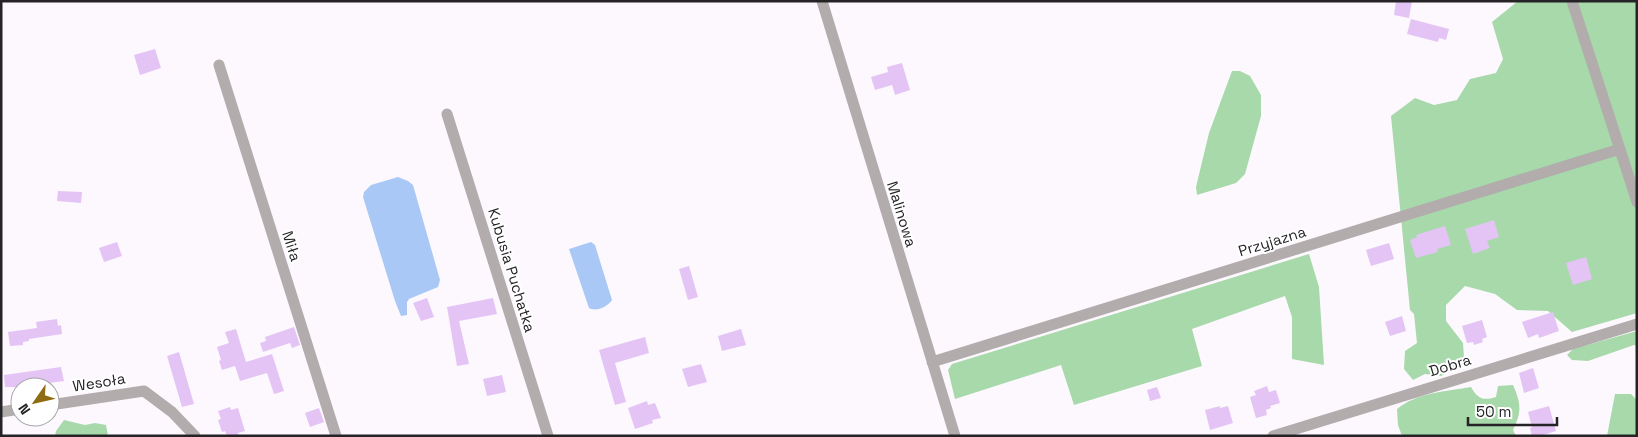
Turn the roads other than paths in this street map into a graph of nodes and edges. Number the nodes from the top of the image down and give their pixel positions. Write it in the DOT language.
graph roads {
  1 [pos="822,1"];
  2 [pos="1572,1"];
  3 [pos="219,65"];
  4 [pos="447,114"];
  5 [pos="1620,149"];
  6 [pos="1637,202"];
  7 [pos="1637,324"];
  8 [pos="932,362"];
  9 [pos="60,404"];
  10 [pos="194,436"];
  11 [pos="336,436"];
  12 [pos="548,436"];
  13 [pos="955,436"];
  14 [pos="1273,436"];
  1 -- 8 [label="street, Malinowa"];
  2 -- 5 [label="street"];
  3 -- 11 [label="street, Miła"];
  4 -- 12 [label="street, Kubusia Puchatka"];
  5 -- 6 [label="street"];
  5 -- 8 [label="street, Przyjazna"];
  7 -- 14 [label="street, Dobra"];
  8 -- 13 [label="street, Malinowa"];
  9 -- 10 [label="street, Wesoła"];
}
